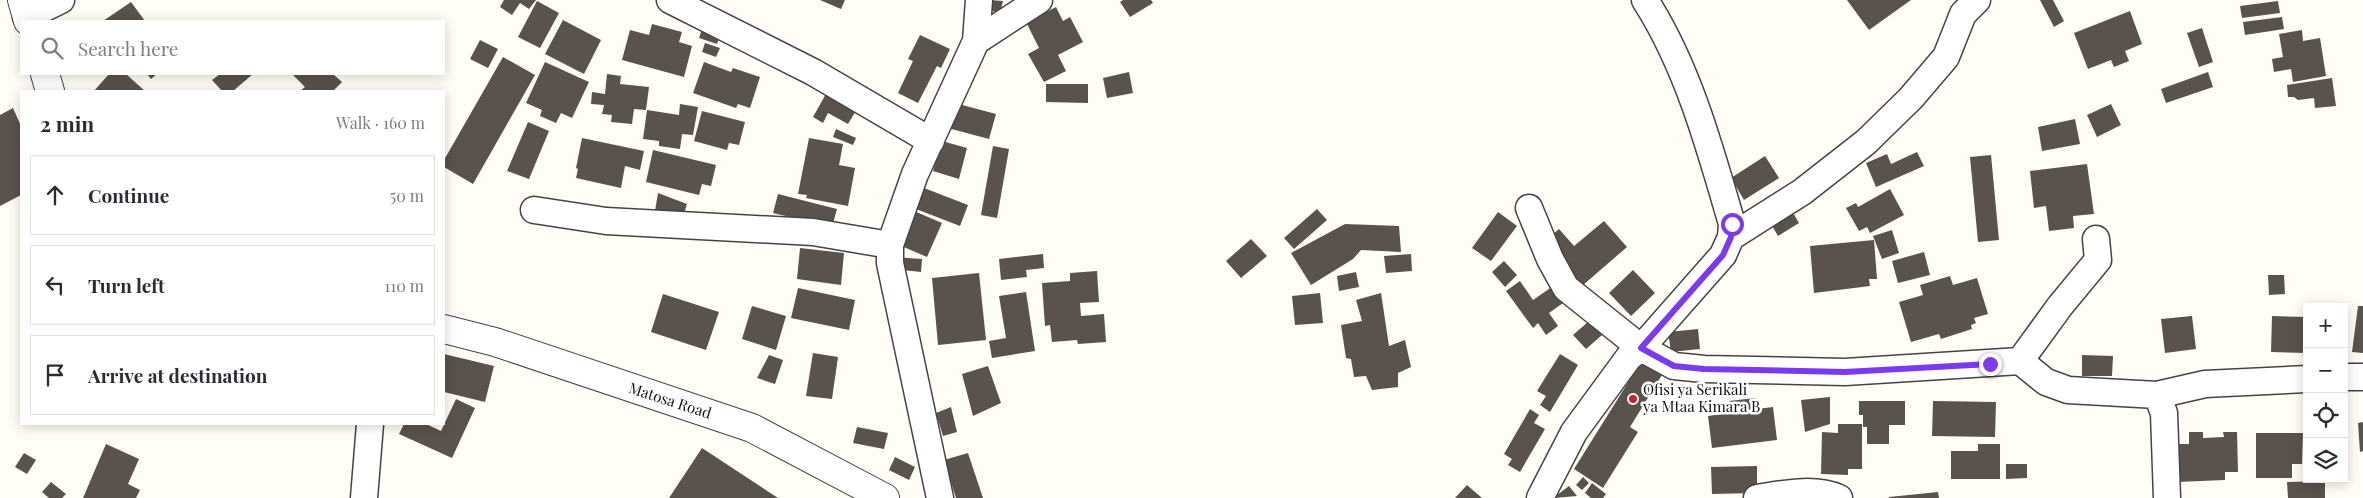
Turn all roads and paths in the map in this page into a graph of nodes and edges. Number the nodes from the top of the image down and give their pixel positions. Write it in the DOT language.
graph roads {
  1 [pos="61,0"];
  2 [pos="670,0"];
  3 [pos="979,0"];
  4 [pos="1039,0"];
  5 [pos="1645,0"];
  6 [pos="1965,5"];
  7 [pos="25,13"];
  8 [pos="976,41"];
  9 [pos="44,75"];
  10 [pos="50,90"];
  11 [pos="931,141"];
  12 [pos="1528,208"];
  13 [pos="534,210"];
  14 [pos="1731,237"];
  15 [pos="2096,239"];
  16 [pos="890,245"];
  17 [pos="445,329"];
  18 [pos="1641,348"];
  19 [pos="2020,361"];
  20 [pos="2348,377"];
  21 [pos="2363,377"];
  22 [pos="2303,379"];
  23 [pos="2157,394"];
  24 [pos="370,425"];
  25 [pos="364,498"];
  26 [pos="885,498"];
  27 [pos="940,498"];
  28 [pos="1540,498"];
  29 [pos="1758,498"];
  30 [pos="1839,498"];
  31 [pos="2167,498"];
  1 -- 7 [label="street"];
  2 -- 11 [label="street"];
  3 -- 8 [label="street"];
  4 -- 8 [label="street"];
  5 -- 14 [label="street"];
  6 -- 14 [label="street"];
  8 -- 11 [label="street"];
  9 -- 10 [label="street"];
  11 -- 16 [label="street"];
  12 -- 18 [label="street"];
  13 -- 16 [label="street"];
  14 -- 18 [label="street"];
  15 -- 19 [label="street"];
  16 -- 27 [label="street"];
  17 -- 26 [label="street, Matosa Road"];
  18 -- 19 [label="street"];
  18 -- 28 [label="street"];
  19 -- 23 [label="street"];
  20 -- 21 [label="street"];
  22 -- 23 [label="street"];
  23 -- 31 [label="street"];
  24 -- 25 [label="street"];
  29 -- 30 [label="street"];
}
